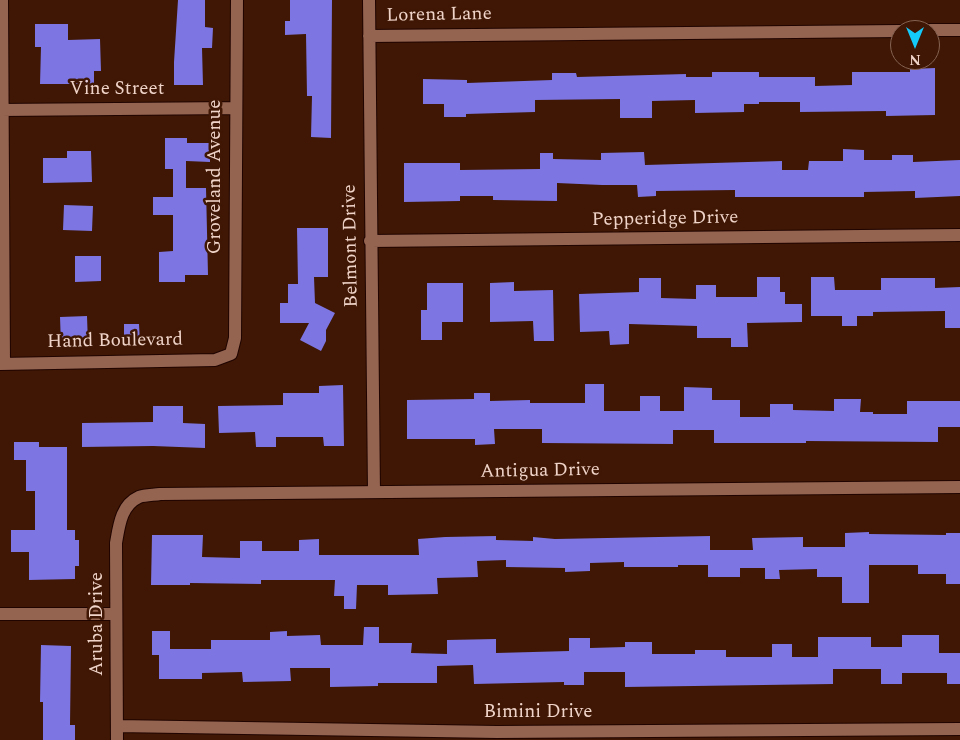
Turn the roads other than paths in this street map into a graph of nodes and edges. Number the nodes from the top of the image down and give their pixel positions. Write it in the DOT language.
graph roads {
  1 [pos="2,0"];
  2 [pos="237,0"];
  3 [pos="369,0"];
  4 [pos="940,30"];
  5 [pos="960,30"];
  6 [pos="890,31"];
  7 [pos="369,36"];
  8 [pos="235,108"];
  9 [pos="2,110"];
  10 [pos="960,235"];
  11 [pos="370,241"];
  12 [pos="230,354"];
  13 [pos="2,363"];
  14 [pos="960,487"];
  15 [pos="374,492"];
  16 [pos="125,508"];
  17 [pos="0,614"];
  18 [pos="116,614"];
  19 [pos="117,726"];
  20 [pos="960,729"];
  21 [pos="117,740"];
  1 -- 9 [label="street"];
  2 -- 8 [label="street, Groveland Avenue"];
  3 -- 7 [label="street, Belmont Drive"];
  4 -- 5 [label="street"];
  6 -- 7 [label="street, Lorena Lane"];
  7 -- 11 [label="street, Belmont Drive"];
  8 -- 9 [label="street, Vine Street"];
  8 -- 12 [label="street, Groveland Avenue"];
  9 -- 13 [label="street"];
  10 -- 11 [label="street, Pepperidge Drive"];
  11 -- 15 [label="street, Belmont Drive"];
  12 -- 13 [label="street, Hand Boulevard"];
  14 -- 15 [label="street, Antigua Drive"];
  15 -- 16 [label="street, Antigua Drive"];
  16 -- 18 [label="street, Aruba Drive"];
  17 -- 18 [label="street"];
  18 -- 19 [label="street, Aruba Drive"];
  19 -- 20 [label="street, Bimini Drive"];
  19 -- 21 [label="street, Aruba Drive"];
}
